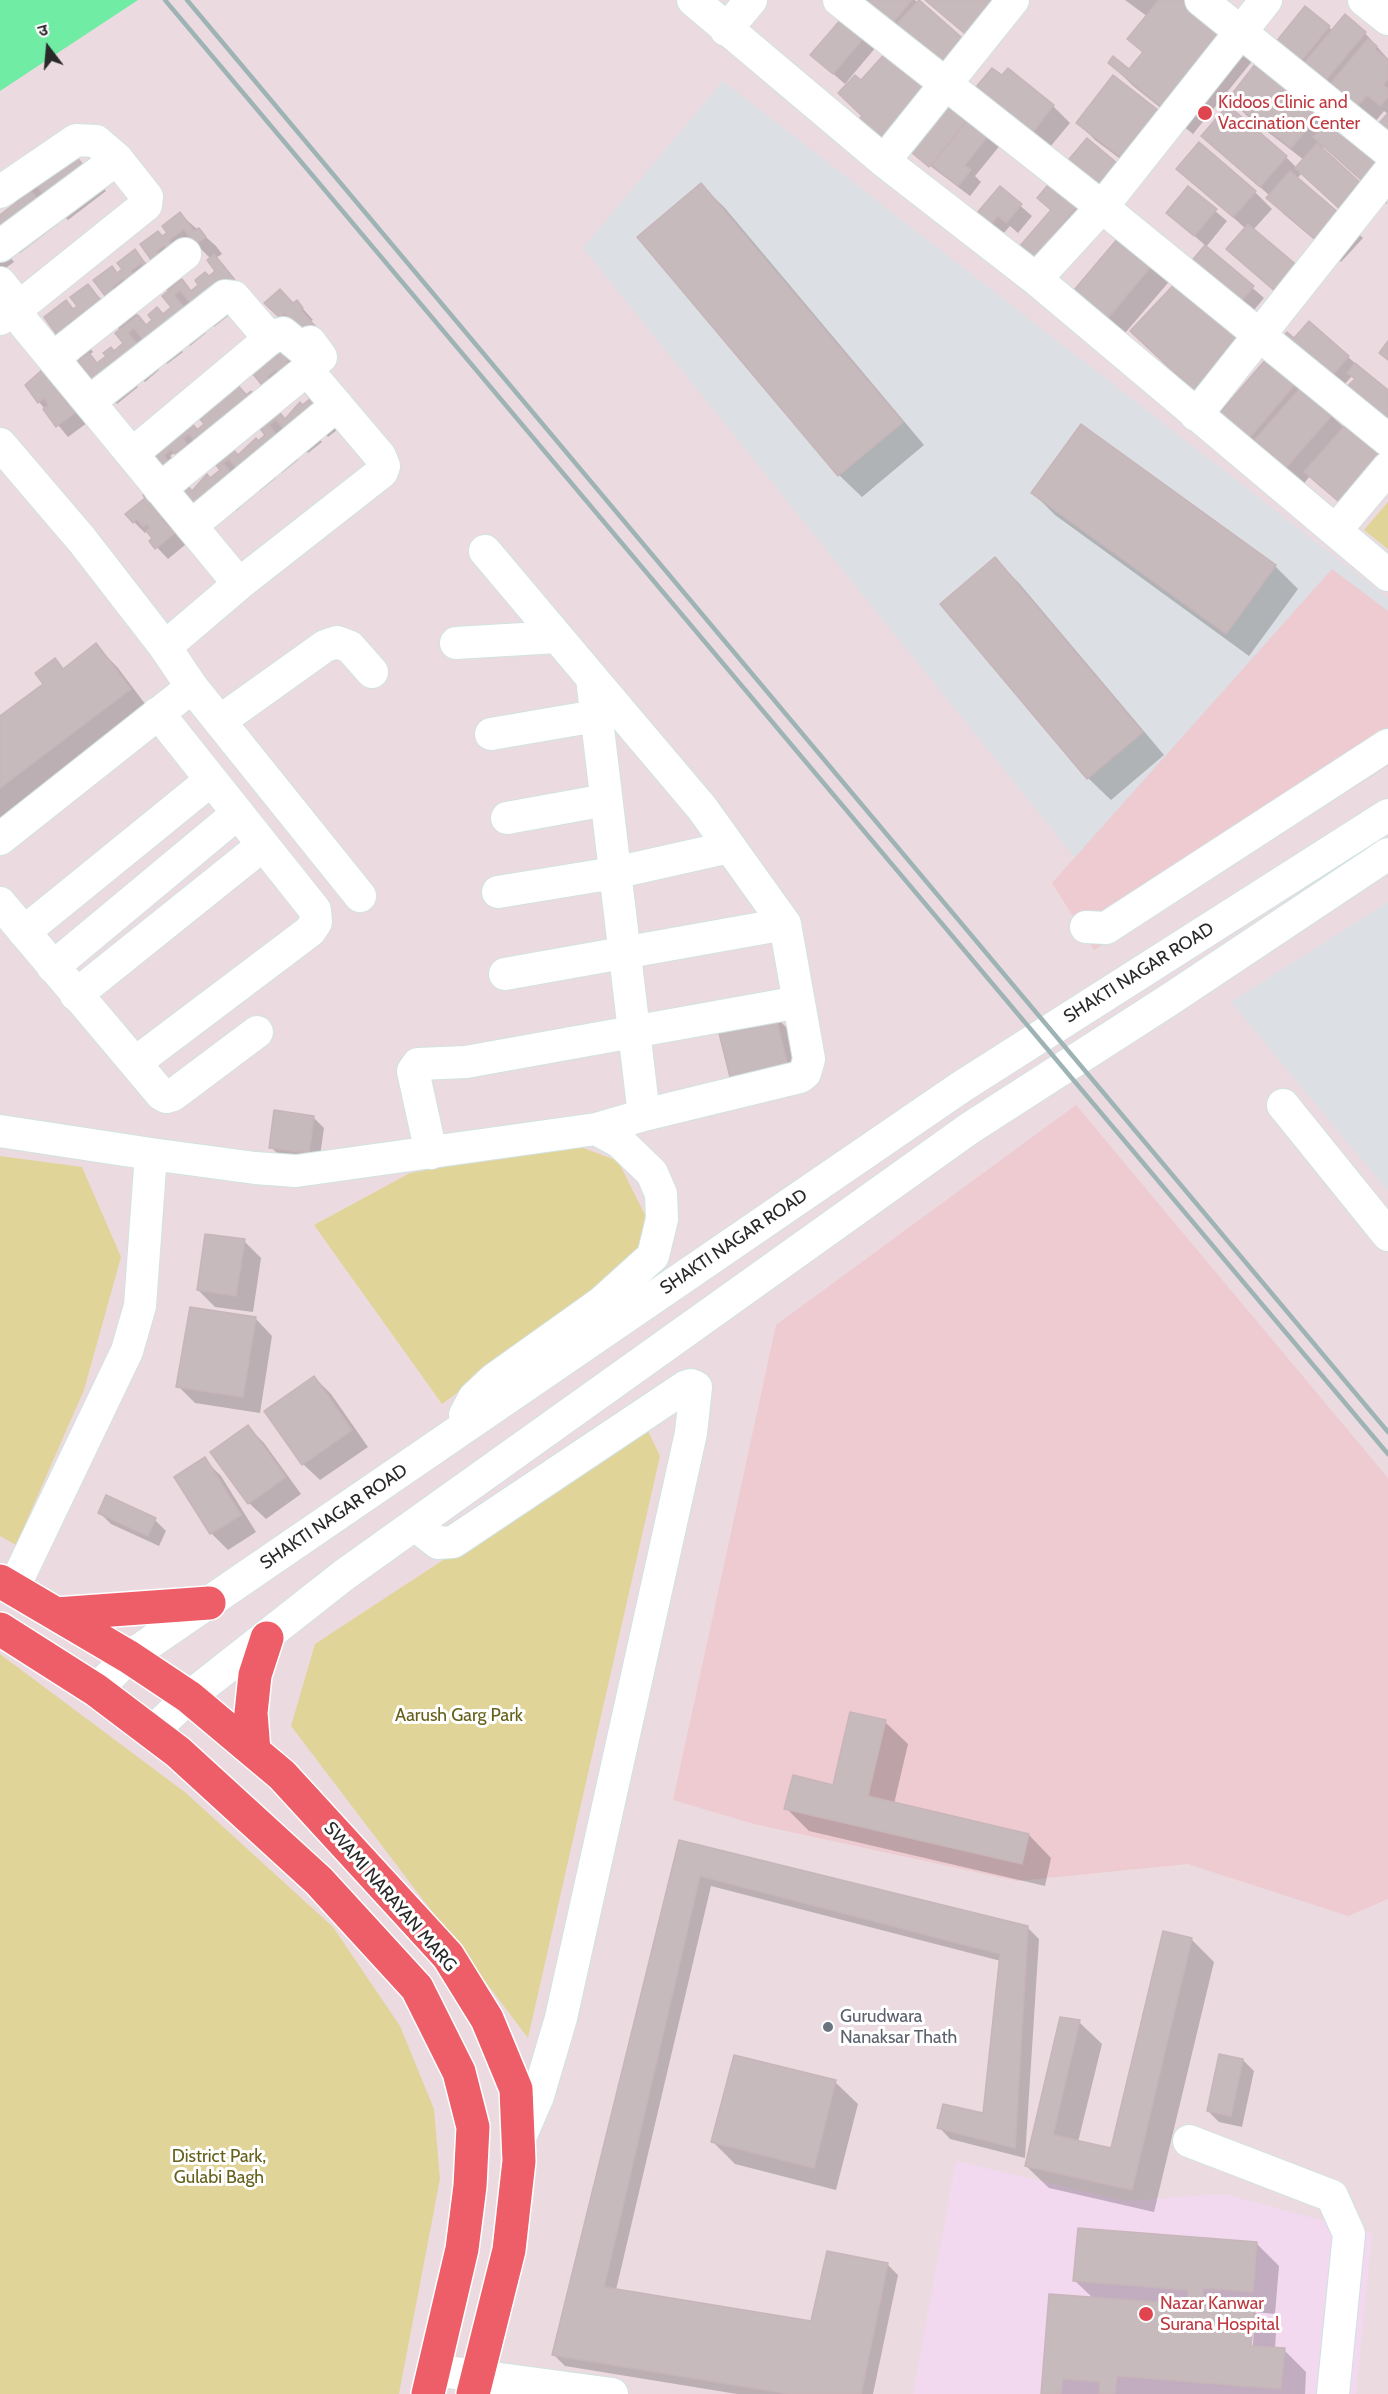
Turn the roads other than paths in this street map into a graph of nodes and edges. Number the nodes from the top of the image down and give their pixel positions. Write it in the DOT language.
graph roads {
  1 [pos="693,0"];
  2 [pos="751,0"];
  3 [pos="839,0"];
  4 [pos="1013,0"];
  5 [pos="1201,0"];
  6 [pos="1266,0"];
  7 [pos="1364,0"];
  8 [pos="1388,19"];
  9 [pos="726,30"];
  10 [pos="1242,33"];
  11 [pos="945,85"];
  12 [pos="1388,151"];
  13 [pos="117,159"];
  14 [pos="884,160"];
  15 [pos="1388,173"];
  16 [pos="0,192"];
  17 [pos="1102,207"];
  18 [pos="0,246"];
  19 [pos="185,254"];
  20 [pos="1036,279"];
  21 [pos="0,283"];
  22 [pos="11,312"];
  23 [pos="1259,337"];
  24 [pos="270,339"];
  25 [pos="53,357"];
  26 [pos="304,372"];
  27 [pos="89,402"];
  28 [pos="337,405"];
  29 [pos="1196,415"];
  30 [pos="1388,440"];
  31 [pos="0,444"];
  32 [pos="132,454"];
  33 [pos="1388,468"];
  34 [pos="160,489"];
  35 [pos="191,526"];
  36 [pos="1336,530"];
  37 [pos="484,551"];
  38 [pos="1388,575"];
  39 [pos="238,584"];
  40 [pos="557,637"];
  41 [pos="456,643"];
  42 [pos="165,647"];
  43 [pos="372,672"];
  44 [pos="592,678"];
  45 [pos="192,687"];
  46 [pos="158,714"];
  47 [pos="596,716"];
  48 [pos="220,721"];
  49 [pos="491,734"];
  50 [pos="1388,745"];
  51 [pos="211,780"];
  52 [pos="606,800"];
  53 [pos="238,813"];
  54 [pos="1388,816"];
  55 [pos="507,818"];
  56 [pos="0,838"];
  57 [pos="263,845"];
  58 [pos="730,847"];
  59 [pos="1388,854"];
  60 [pos="614,873"];
  61 [pos="498,892"];
  62 [pos="360,896"];
  63 [pos="0,903"];
  64 [pos="785,924"];
  65 [pos="1086,927"];
  66 [pos="24,932"];
  67 [pos="623,952"];
  68 [pos="53,967"];
  69 [pos="504,974"];
  70 [pos="76,995"];
  71 [pos="799,1002"];
  72 [pos="257,1032"];
  73 [pos="634,1032"];
  74 [pos="135,1063"];
  75 [pos="1283,1105"];
  76 [pos="644,1115"];
  77 [pos="596,1129"];
  78 [pos="0,1131"];
  79 [pos="431,1153"];
  80 [pos="152,1154"];
  81 [pos="1388,1235"];
  82 [pos="454,1435"];
  83 [pos="415,1525"];
  84 [pos="7,1585"];
  85 [pos="208,1603"];
  86 [pos="56,1614"];
  87 [pos="0,1629"];
  88 [pos="267,1638"];
  89 [pos="129,1657"];
  90 [pos="96,1690"];
  91 [pos="189,1697"];
  92 [pos="151,1733"];
  93 [pos="254,1751"];
  94 [pos="1189,2141"];
  95 [pos="518,2142"];
  96 [pos="430,2382"];
  97 [pos="476,2384"];
  98 [pos="612,2394"];
  99 [pos="1333,2394"];
  1 -- 9 [label="street"];
  2 -- 9 [label="street"];
  3 -- 11 [label="street"];
  4 -- 11 [label="street"];
  5 -- 10 [label="street"];
  6 -- 10 [label="street"];
  7 -- 8 [label="street"];
  9 -- 14 [label="street"];
  10 -- 12 [label="street"];
  10 -- 17 [label="street"];
  11 -- 14 [label="street"];
  11 -- 17 [label="street"];
  13 -- 16 [label="street"];
  13 -- 18 [label="street"];
  13 -- 22 [label="street"];
  14 -- 20 [label="street"];
  15 -- 23 [label="street"];
  17 -- 20 [label="street"];
  17 -- 23 [label="street"];
  19 -- 25 [label="street"];
  20 -- 29 [label="street"];
  21 -- 22 [label="street"];
  22 -- 25 [label="street"];
  23 -- 29 [label="street"];
  23 -- 30 [label="street"];
  24 -- 26 [label="street"];
  24 -- 27 [label="street"];
  24 -- 32 [label="street"];
  25 -- 27 [label="street"];
  26 -- 28 [label="street"];
  26 -- 34 [label="street"];
  27 -- 32 [label="street"];
  28 -- 35 [label="street"];
  28 -- 39 [label="street"];
  29 -- 36 [label="street"];
  31 -- 42 [label="street"];
  32 -- 34 [label="street"];
  33 -- 36 [label="street"];
  34 -- 35 [label="street"];
  35 -- 39 [label="street"];
  36 -- 38 [label="street"];
  37 -- 40 [label="street"];
  39 -- 42 [label="street"];
  40 -- 41 [label="street"];
  40 -- 44 [label="street"];
  42 -- 45 [label="street"];
  43 -- 48 [label="street"];
  44 -- 47 [label="street"];
  44 -- 58 [label="street"];
  45 -- 46 [label="street"];
  45 -- 48 [label="street"];
  46 -- 51 [label="street"];
  46 -- 56 [label="street"];
  47 -- 49 [label="street"];
  47 -- 52 [label="street"];
  48 -- 62 [label="street"];
  50 -- 65 [label="street"];
  51 -- 53 [label="street"];
  51 -- 66 [label="street"];
  52 -- 55 [label="street"];
  52 -- 60 [label="street"];
  53 -- 57 [label="street"];
  53 -- 68 [label="street"];
  54 -- 82 [label="street, SHAKTI NAGAR ROAD"];
  57 -- 70 [label="street"];
  57 -- 74 [label="street"];
  58 -- 60 [label="street"];
  58 -- 64 [label="street"];
  59 -- 83 [label="street, SHAKTI NAGAR ROAD"];
  60 -- 61 [label="street"];
  60 -- 67 [label="street"];
  63 -- 66 [label="street"];
  64 -- 67 [label="street"];
  64 -- 71 [label="street"];
  66 -- 68 [label="street"];
  67 -- 69 [label="street"];
  67 -- 73 [label="street"];
  68 -- 70 [label="street"];
  70 -- 74 [label="street"];
  71 -- 73 [label="street"];
  71 -- 76 [label="street"];
  72 -- 74 [label="street"];
  73 -- 76 [label="street"];
  73 -- 79 [label="street"];
  75 -- 81 [label="street"];
  76 -- 77 [label="street"];
  77 -- 79 [label="street"];
  77 -- 82 [label="street"];
  78 -- 80 [label="street"];
  79 -- 80 [label="street"];
  80 -- 84 [label="street"];
  82 -- 85 [label="street, SHAKTI NAGAR ROAD"];
  83 -- 88 [label="street, SHAKTI NAGAR ROAD"];
  83 -- 95 [label="street"];
  84 -- 86 [label="main road, SWAMI NARAYAN MARG"];
  85 -- 86 [label="main road"];
  85 -- 89 [label="street, SHAKTI NAGAR ROAD"];
  86 -- 89 [label="main road, SWAMI NARAYAN MARG"];
  87 -- 90 [label="main road"];
  88 -- 91 [label="street, SHAKTI NAGAR ROAD"];
  88 -- 93 [label="main road"];
  89 -- 90 [label="street, SHAKTI NAGAR ROAD"];
  89 -- 91 [label="main road, SWAMI NARAYAN MARG"];
  90 -- 92 [label="main road"];
  91 -- 92 [label="street, SHAKTI NAGAR ROAD"];
  91 -- 93 [label="main road, SWAMI NARAYAN MARG"];
  92 -- 96 [label="main road"];
  93 -- 95 [label="main road, SWAMI NARAYAN MARG"];
  94 -- 99 [label="street"];
  95 -- 97 [label="main road, SWAMI NARAYAN MARG"];
  96 -- 97 [label="street"];
  97 -- 98 [label="street"];
}
